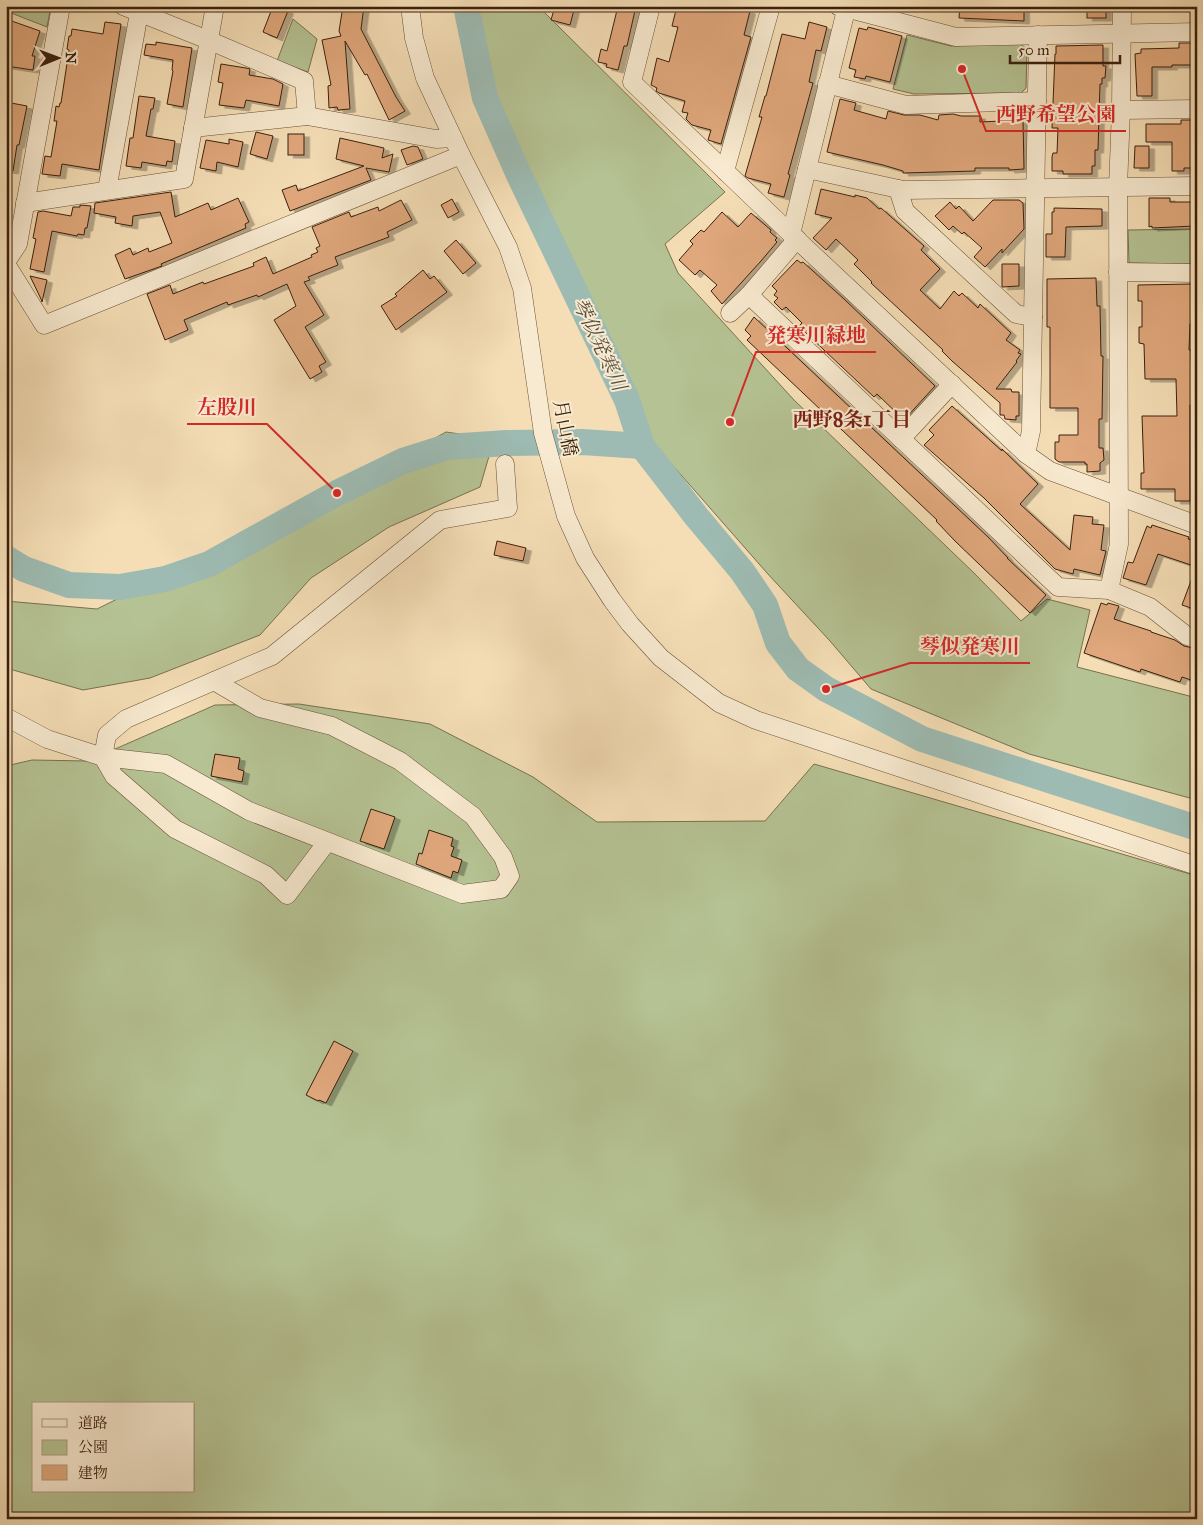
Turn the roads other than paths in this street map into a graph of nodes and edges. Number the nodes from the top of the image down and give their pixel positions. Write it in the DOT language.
graph roads {
  1 [pos="61,6"];
  2 [pos="214,6"];
  3 [pos="410,6"];
  4 [pos="651,6"];
  5 [pos="771,6"];
  6 [pos="1122,6"];
  7 [pos="844,7"];
  8 [pos="131,9"];
  9 [pos="1197,32"];
  10 [pos="1121,33"];
  11 [pos="1038,35"];
  12 [pos="208,40"];
  13 [pos="827,84"];
  14 [pos="1036,101"];
  15 [pos="1197,109"];
  16 [pos="1121,110"];
  17 [pos="307,116"];
  18 [pos="193,128"];
  19 [pos="453,138"];
  20 [pos="461,155"];
  21 [pos="807,169"];
  22 [pos="726,171"];
  23 [pos="1197,186"];
  24 [pos="1118,188"];
  25 [pos="898,189"];
  26 [pos="1035,189"];
  27 [pos="107,190"];
  28 [pos="25,203"];
  29 [pos="794,236"];
  30 [pos="6,263"];
  31 [pos="1118,272"];
  32 [pos="1197,273"];
  33 [pos="749,295"];
  34 [pos="730,313"];
  35 [pos="1033,317"];
  36 [pos="952,384"];
  37 [pos="901,439"];
  38 [pos="1026,454"];
  39 [pos="505,464"];
  40 [pos="1119,496"];
  41 [pos="1197,525"];
  42 [pos="1109,590"];
  43 [pos="1197,639"];
  44 [pos="214,681"];
  45 [pos="6,717"];
  46 [pos="103,757"];
  47 [pos="327,842"];
  48 [pos="1197,866"];
  1 -- 28 [label="street"];
  2 -- 12 [label="street"];
  3 -- 19 [label="street, 月山橋"];
  4 -- 22 [label="street"];
  5 -- 22 [label="street"];
  6 -- 10 [label="street"];
  7 -- 11 [label="street"];
  7 -- 13 [label="street"];
  8 -- 12 [label="street"];
  8 -- 27 [label="street"];
  9 -- 10 [label="street"];
  10 -- 11 [label="street"];
  10 -- 16 [label="street"];
  11 -- 14 [label="street"];
  12 -- 17 [label="street"];
  12 -- 18 [label="street"];
  13 -- 14 [label="street"];
  13 -- 21 [label="street"];
  14 -- 26 [label="street"];
  15 -- 16 [label="street"];
  16 -- 24 [label="street"];
  17 -- 18 [label="street"];
  17 -- 19 [label="street"];
  18 -- 27 [label="street"];
  19 -- 20 [label="street, 月山橋"];
  20 -- 30 [label="street"];
  20 -- 48 [label="street, 月山橋"];
  21 -- 25 [label="street"];
  21 -- 29 [label="street"];
  22 -- 29 [label="street"];
  23 -- 24 [label="street"];
  24 -- 26 [label="street"];
  24 -- 31 [label="street"];
  25 -- 26 [label="street"];
  25 -- 35 [label="street"];
  26 -- 35 [label="street"];
  27 -- 28 [label="street"];
  28 -- 30 [label="street"];
  29 -- 33 [label="street"];
  29 -- 36 [label="street"];
  31 -- 32 [label="street"];
  31 -- 40 [label="street"];
  33 -- 34 [label="street"];
  33 -- 37 [label="street"];
  35 -- 38 [label="street"];
  36 -- 37 [label="street"];
  36 -- 38 [label="street"];
  37 -- 42 [label="street"];
  38 -- 40 [label="street"];
  39 -- 44 [label="street"];
  40 -- 41 [label="street"];
  40 -- 42 [label="street"];
  42 -- 43 [label="street"];
  44 -- 46 [label="street"];
  44 -- 47 [label="street"];
  45 -- 46 [label="street"];
  46 -- 47 [label="street"];
  46 -- 47 [label="street"];
}
